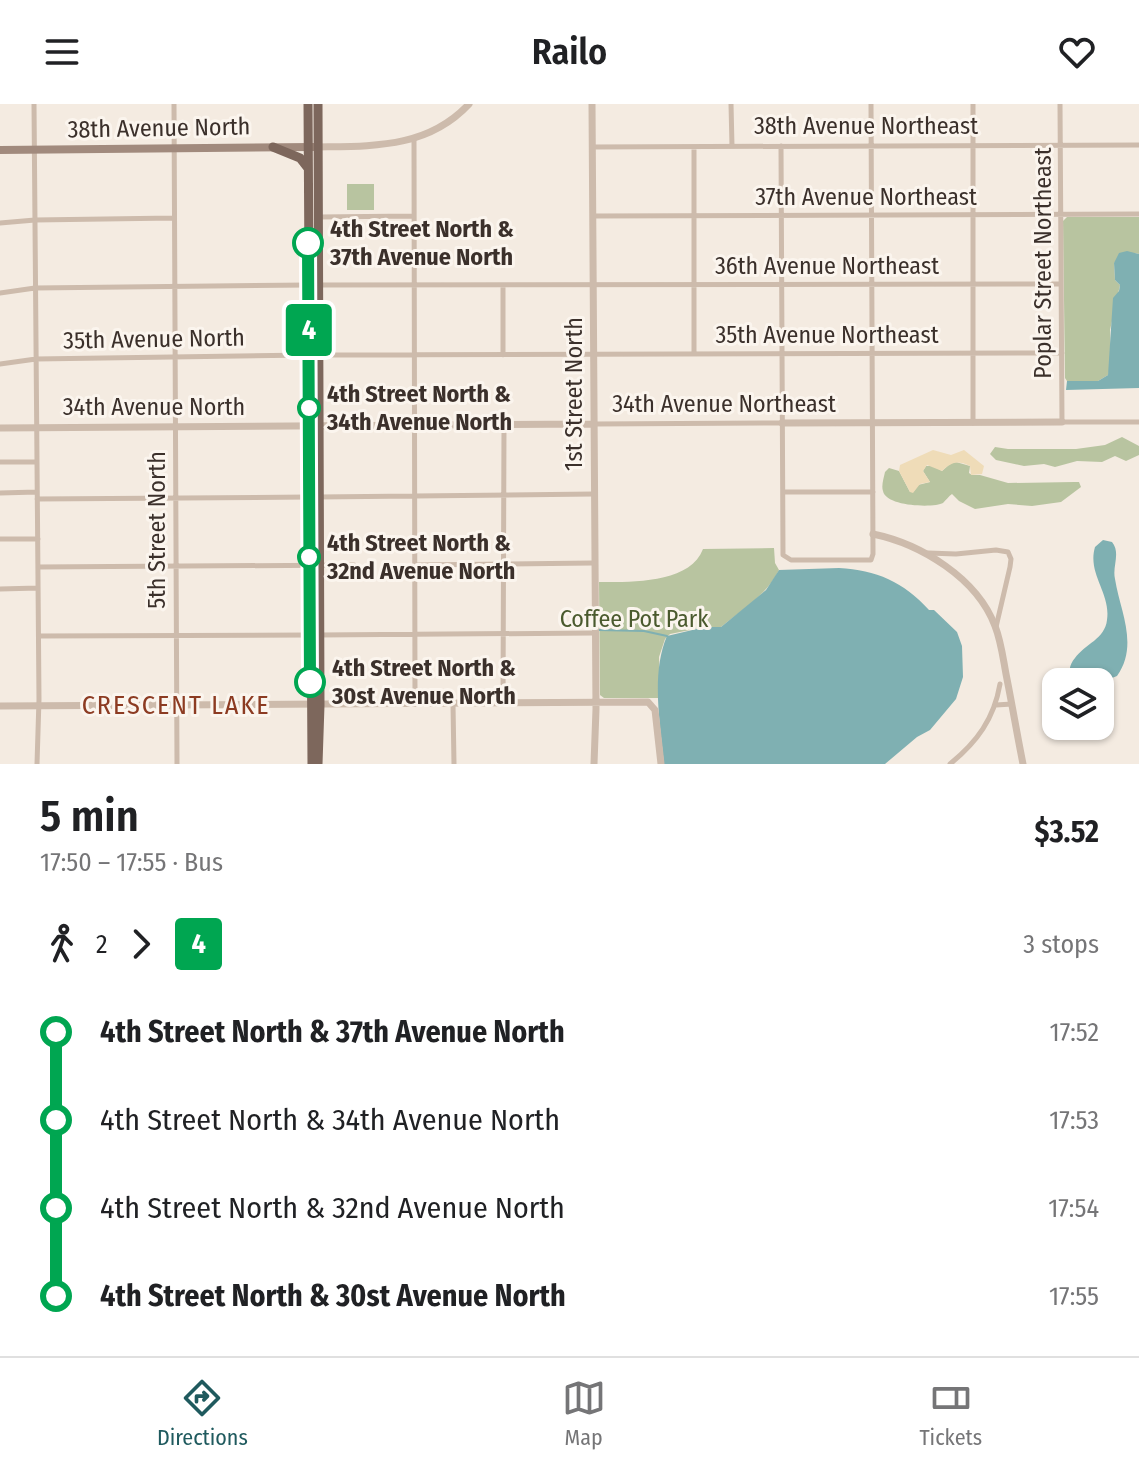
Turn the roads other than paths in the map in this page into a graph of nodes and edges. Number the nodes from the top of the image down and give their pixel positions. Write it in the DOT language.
graph roads {
  1 [pos="34,104"];
  2 [pos="174,104"];
  3 [pos="308,104"];
  4 [pos="318,104"];
  5 [pos="469,104"];
  6 [pos="592,104"];
  7 [pos="731,104"];
  8 [pos="871,104"];
  9 [pos="973,104"];
  10 [pos="1060,104"];
  11 [pos="414,139"];
  12 [pos="972,145"];
  13 [pos="1060,145"];
  14 [pos="1139,145"];
  15 [pos="313,146"];
  16 [pos="694,146"];
  17 [pos="732,146"];
  18 [pos="781,146"];
  19 [pos="872,146"];
  20 [pos="273,147"];
  21 [pos="592,147"];
  22 [pos="174,148"];
  23 [pos="0,150"];
  24 [pos="34,150"];
  25 [pos="308,170"];
  26 [pos="972,214"];
  27 [pos="1139,214"];
  28 [pos="782,215"];
  29 [pos="871,215"];
  30 [pos="1061,215"];
  31 [pos="414,216"];
  32 [pos="594,216"];
  33 [pos="694,216"];
  34 [pos="313,217"];
  35 [pos="174,218"];
  36 [pos="35,220"];
  37 [pos="0,223"];
  38 [pos="872,284"];
  39 [pos="972,284"];
  40 [pos="1060,284"];
  41 [pos="313,285"];
  42 [pos="594,285"];
  43 [pos="693,285"];
  44 [pos="782,285"];
  45 [pos="415,286"];
  46 [pos="503,286"];
  47 [pos="175,287"];
  48 [pos="35,288"];
  49 [pos="0,293"];
  50 [pos="873,353"];
  51 [pos="972,353"];
  52 [pos="1062,353"];
  53 [pos="593,354"];
  54 [pos="694,354"];
  55 [pos="782,354"];
  56 [pos="314,355"];
  57 [pos="415,355"];
  58 [pos="503,355"];
  59 [pos="175,357"];
  60 [pos="36,359"];
  61 [pos="0,364"];
  62 [pos="1062,422"];
  63 [pos="1139,422"];
  64 [pos="782,423"];
  65 [pos="873,423"];
  66 [pos="973,423"];
  67 [pos="594,424"];
  68 [pos="504,425"];
  69 [pos="314,426"];
  70 [pos="415,426"];
  71 [pos="174,427"];
  72 [pos="0,428"];
  73 [pos="37,428"];
  74 [pos="0,462"];
  75 [pos="37,462"];
  76 [pos="783,492"];
  77 [pos="873,492"];
  78 [pos="0,493"];
  79 [pos="504,494"];
  80 [pos="594,494"];
  81 [pos="37,495"];
  82 [pos="415,495"];
  83 [pos="314,497"];
  84 [pos="175,498"];
  85 [pos="873,534"];
  86 [pos="0,539"];
  87 [pos="38,539"];
  88 [pos="924,552"];
  89 [pos="593,563"];
  90 [pos="504,564"];
  91 [pos="176,565"];
  92 [pos="354,565"];
  93 [pos="415,565"];
  94 [pos="314,566"];
  95 [pos="38,567"];
  96 [pos="38,588"];
  97 [pos="0,589"];
  98 [pos="996,628"];
  99 [pos="504,633"];
  100 [pos="594,633"];
  101 [pos="415,634"];
  102 [pos="175,635"];
  103 [pos="314,635"];
  104 [pos="39,636"];
  105 [pos="1000,684"];
  106 [pos="594,702"];
  107 [pos="503,703"];
  108 [pos="415,704"];
  109 [pos="453,704"];
  110 [pos="1012,704"];
  111 [pos="176,705"];
  112 [pos="315,705"];
  113 [pos="996,705"];
  114 [pos="0,706"];
  115 [pos="37,706"];
  116 [pos="953,763"];
  117 [pos="37,764"];
  118 [pos="177,764"];
  119 [pos="315,764"];
  120 [pos="454,764"];
  121 [pos="594,764"];
  122 [pos="661,764"];
  123 [pos="1023,764"];
  1 -- 24 [label="street"];
  2 -- 22 [label="street, 5th Street North"];
  3 -- 15 [label="main road"];
  4 -- 15 [label="main road"];
  5 -- 11 [label="street"];
  6 -- 21 [label="street, 1st Street North"];
  7 -- 17 [label="street"];
  8 -- 19 [label="street"];
  9 -- 12 [label="street"];
  10 -- 13 [label="street, Poplar Street Northeast"];
  11 -- 15 [label="street"];
  11 -- 31 [label="street"];
  12 -- 13 [label="street, 38th Avenue Northeast"];
  12 -- 19 [label="street, 38th Avenue Northeast"];
  12 -- 26 [label="street"];
  13 -- 14 [label="street, 38th Avenue Northeast"];
  13 -- 30 [label="street, Poplar Street Northeast"];
  15 -- 20 [label="main road, 38th Avenue North"];
  15 -- 25 [label="main road"];
  15 -- 34 [label="main road"];
  16 -- 17 [label="street, 38th Avenue Northeast"];
  16 -- 21 [label="street, 38th Avenue Northeast"];
  16 -- 33 [label="street"];
  17 -- 18 [label="street, 38th Avenue Northeast"];
  18 -- 19 [label="street, 38th Avenue Northeast"];
  18 -- 28 [label="street"];
  19 -- 29 [label="street"];
  20 -- 22 [label="main road, 38th Avenue North"];
  20 -- 25 [label="main road"];
  21 -- 32 [label="street, 1st Street North"];
  22 -- 24 [label="main road, 38th Avenue North"];
  22 -- 35 [label="street, 5th Street North"];
  23 -- 24 [label="main road, 38th Avenue North"];
  24 -- 36 [label="street"];
  25 -- 34 [label="main road"];
  26 -- 29 [label="street, 37th Avenue Northeast"];
  26 -- 30 [label="street, 37th Avenue Northeast"];
  26 -- 39 [label="street"];
  27 -- 30 [label="street, 37th Avenue Northeast"];
  28 -- 29 [label="street, 37th Avenue Northeast"];
  28 -- 33 [label="street, 37th Avenue Northeast"];
  28 -- 44 [label="street"];
  29 -- 38 [label="street"];
  30 -- 40 [label="street, Poplar Street Northeast"];
  31 -- 34 [label="street"];
  31 -- 45 [label="street"];
  32 -- 33 [label="street, 37th Avenue Northeast"];
  32 -- 42 [label="street, 1st Street North"];
  33 -- 43 [label="street"];
  34 -- 41 [label="main road"];
  34 -- 41 [label="main road"];
  35 -- 36 [label="street"];
  35 -- 47 [label="street, 5th Street North"];
  36 -- 37 [label="street"];
  36 -- 48 [label="street"];
  38 -- 39 [label="street, 36th Avenue Northeast"];
  38 -- 44 [label="street, 36th Avenue Northeast"];
  38 -- 50 [label="street"];
  39 -- 40 [label="street, 36th Avenue Northeast"];
  39 -- 51 [label="street"];
  40 -- 52 [label="street, Poplar Street Northeast"];
  41 -- 45 [label="street, 36th Avenue Northeast"];
  41 -- 47 [label="street, 36th Avenue Northeast"];
  41 -- 56 [label="main road"];
  42 -- 43 [label="street, 36th Avenue Northeast"];
  42 -- 46 [label="street, 36th Avenue Northeast"];
  42 -- 53 [label="street, 1st Street North"];
  43 -- 44 [label="street, 36th Avenue Northeast"];
  43 -- 54 [label="street"];
  44 -- 55 [label="street"];
  45 -- 46 [label="street, 36th Avenue Northeast"];
  45 -- 57 [label="street"];
  46 -- 58 [label="street"];
  47 -- 48 [label="street, 36th Avenue Northeast"];
  47 -- 59 [label="street, 5th Street North"];
  48 -- 49 [label="street, 36th Avenue Northeast"];
  48 -- 60 [label="street"];
  50 -- 51 [label="street, 35th Avenue Northeast"];
  50 -- 55 [label="street, 35th Avenue Northeast"];
  50 -- 65 [label="street"];
  51 -- 52 [label="street, 35th Avenue Northeast"];
  51 -- 66 [label="street"];
  52 -- 62 [label="street, Poplar Street Northeast"];
  53 -- 54 [label="street, 35th Avenue Northeast"];
  53 -- 58 [label="street, 35th Avenue North"];
  53 -- 67 [label="street, 1st Street North"];
  54 -- 55 [label="street, 35th Avenue Northeast"];
  55 -- 64 [label="street"];
  56 -- 57 [label="street, 35th Avenue North"];
  56 -- 59 [label="street, 35th Avenue North"];
  56 -- 69 [label="main road"];
  57 -- 58 [label="street, 35th Avenue North"];
  57 -- 70 [label="street"];
  59 -- 60 [label="street, 35th Avenue North"];
  59 -- 71 [label="street, 5th Street North"];
  60 -- 61 [label="street, 35th Avenue North"];
  60 -- 73 [label="street"];
  62 -- 63 [label="street, 34th Avenue Northeast"];
  62 -- 66 [label="street, 34th Avenue Northeast"];
  64 -- 65 [label="street, 34th Avenue Northeast"];
  64 -- 67 [label="street, 34th Avenue Northeast"];
  64 -- 76 [label="street"];
  65 -- 66 [label="street, 34th Avenue Northeast"];
  65 -- 77 [label="street"];
  67 -- 68 [label="street, 34th Avenue Northeast"];
  67 -- 80 [label="street, 1st Street North"];
  68 -- 70 [label="street, 34th Avenue Northeast"];
  68 -- 79 [label="street"];
  69 -- 70 [label="street, 34th Avenue Northeast"];
  69 -- 71 [label="street, 34th Avenue North"];
  69 -- 83 [label="main road"];
  70 -- 82 [label="street"];
  71 -- 73 [label="street, 34th Avenue North"];
  71 -- 84 [label="street, 5th Street North"];
  72 -- 73 [label="street, 34th Avenue North"];
  73 -- 75 [label="street"];
  74 -- 75 [label="street"];
  75 -- 81 [label="street"];
  76 -- 77 [label="street"];
  76 -- 85 [label="street"];
  77 -- 85 [label="street"];
  78 -- 81 [label="street"];
  79 -- 80 [label="street"];
  79 -- 82 [label="street"];
  79 -- 90 [label="street"];
  80 -- 89 [label="street, 1st Street North"];
  81 -- 84 [label="street"];
  81 -- 87 [label="street"];
  82 -- 83 [label="street"];
  82 -- 93 [label="street"];
  83 -- 84 [label="street"];
  83 -- 94 [label="main road"];
  83 -- 94 [label="main road"];
  84 -- 91 [label="street, 5th Street North"];
  85 -- 88 [label="street"];
  86 -- 87 [label="street"];
  87 -- 95 [label="street"];
  88 -- 98 [label="street"];
  88 -- 98 [label="street"];
  89 -- 90 [label="street"];
  89 -- 100 [label="street, 1st Street North"];
  90 -- 93 [label="street"];
  90 -- 99 [label="street"];
  91 -- 94 [label="street"];
  91 -- 95 [label="street"];
  91 -- 102 [label="street, 5th Street North"];
  92 -- 94 [label="street"];
  93 -- 101 [label="street"];
  94 -- 103 [label="main road"];
  94 -- 103 [label="main road"];
  95 -- 96 [label="street"];
  96 -- 97 [label="street"];
  96 -- 104 [label="street"];
  98 -- 110 [label="street"];
  99 -- 100 [label="street"];
  99 -- 101 [label="street"];
  99 -- 107 [label="street"];
  100 -- 106 [label="street, 1st Street North"];
  101 -- 103 [label="street"];
  101 -- 108 [label="street"];
  102 -- 103 [label="street"];
  102 -- 104 [label="street"];
  102 -- 111 [label="street, 5th Street North"];
  103 -- 112 [label="main road"];
  104 -- 115 [label="street"];
  105 -- 113 [label="street"];
  106 -- 107 [label="street"];
  106 -- 121 [label="street, 1st Street North"];
  106 -- 122 [label="street"];
  107 -- 109 [label="street"];
  108 -- 109 [label="street"];
  108 -- 112 [label="street"];
  109 -- 120 [label="street"];
  110 -- 113 [label="street"];
  110 -- 123 [label="street"];
  111 -- 112 [label="street"];
  111 -- 115 [label="street"];
  111 -- 118 [label="street, 5th Street North"];
  112 -- 119 [label="main road"];
  113 -- 116 [label="street"];
  114 -- 115 [label="street"];
  115 -- 117 [label="street"];
}
